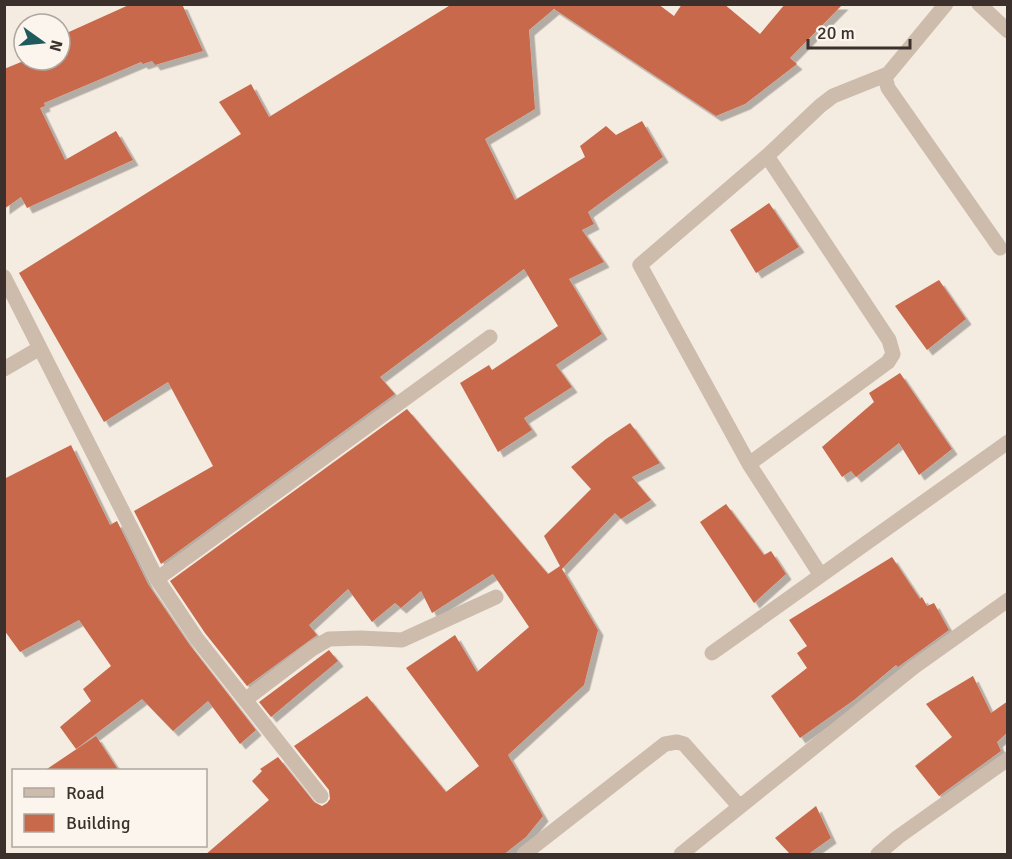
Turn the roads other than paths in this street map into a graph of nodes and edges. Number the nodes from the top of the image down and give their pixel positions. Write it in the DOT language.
graph roads {
  1 [pos="946,4"];
  2 [pos="979,4"];
  3 [pos="1008,31"];
  4 [pos="885,77"];
  5 [pos="767,156"];
  6 [pos="1000,248"];
  7 [pos="4,277"];
  8 [pos="490,337"];
  9 [pos="40,348"];
  10 [pos="4,369"];
  11 [pos="1008,442"];
  12 [pos="749,464"];
  13 [pos="820,574"];
  14 [pos="157,579"];
  15 [pos="495,597"];
  16 [pos="1008,600"];
  17 [pos="712,653"];
  18 [pos="245,700"];
  19 [pos="1008,759"];
  20 [pos="321,796"];
  21 [pos="739,806"];
  22 [pos="524,855"];
  23 [pos="681,855"];
  24 [pos="878,855"];
  1 -- 4 [label="street"];
  2 -- 3 [label="street"];
  4 -- 5 [label="street"];
  4 -- 6 [label="street"];
  5 -- 12 [label="street"];
  5 -- 12 [label="street"];
  7 -- 9 [label="street"];
  8 -- 14 [label="street"];
  9 -- 10 [label="street"];
  9 -- 14 [label="street"];
  11 -- 13 [label="street"];
  12 -- 13 [label="street"];
  13 -- 17 [label="street"];
  14 -- 18 [label="street"];
  15 -- 18 [label="street"];
  16 -- 21 [label="street"];
  18 -- 20 [label="street"];
  19 -- 24 [label="street"];
  21 -- 22 [label="street"];
  21 -- 23 [label="street"];
}
